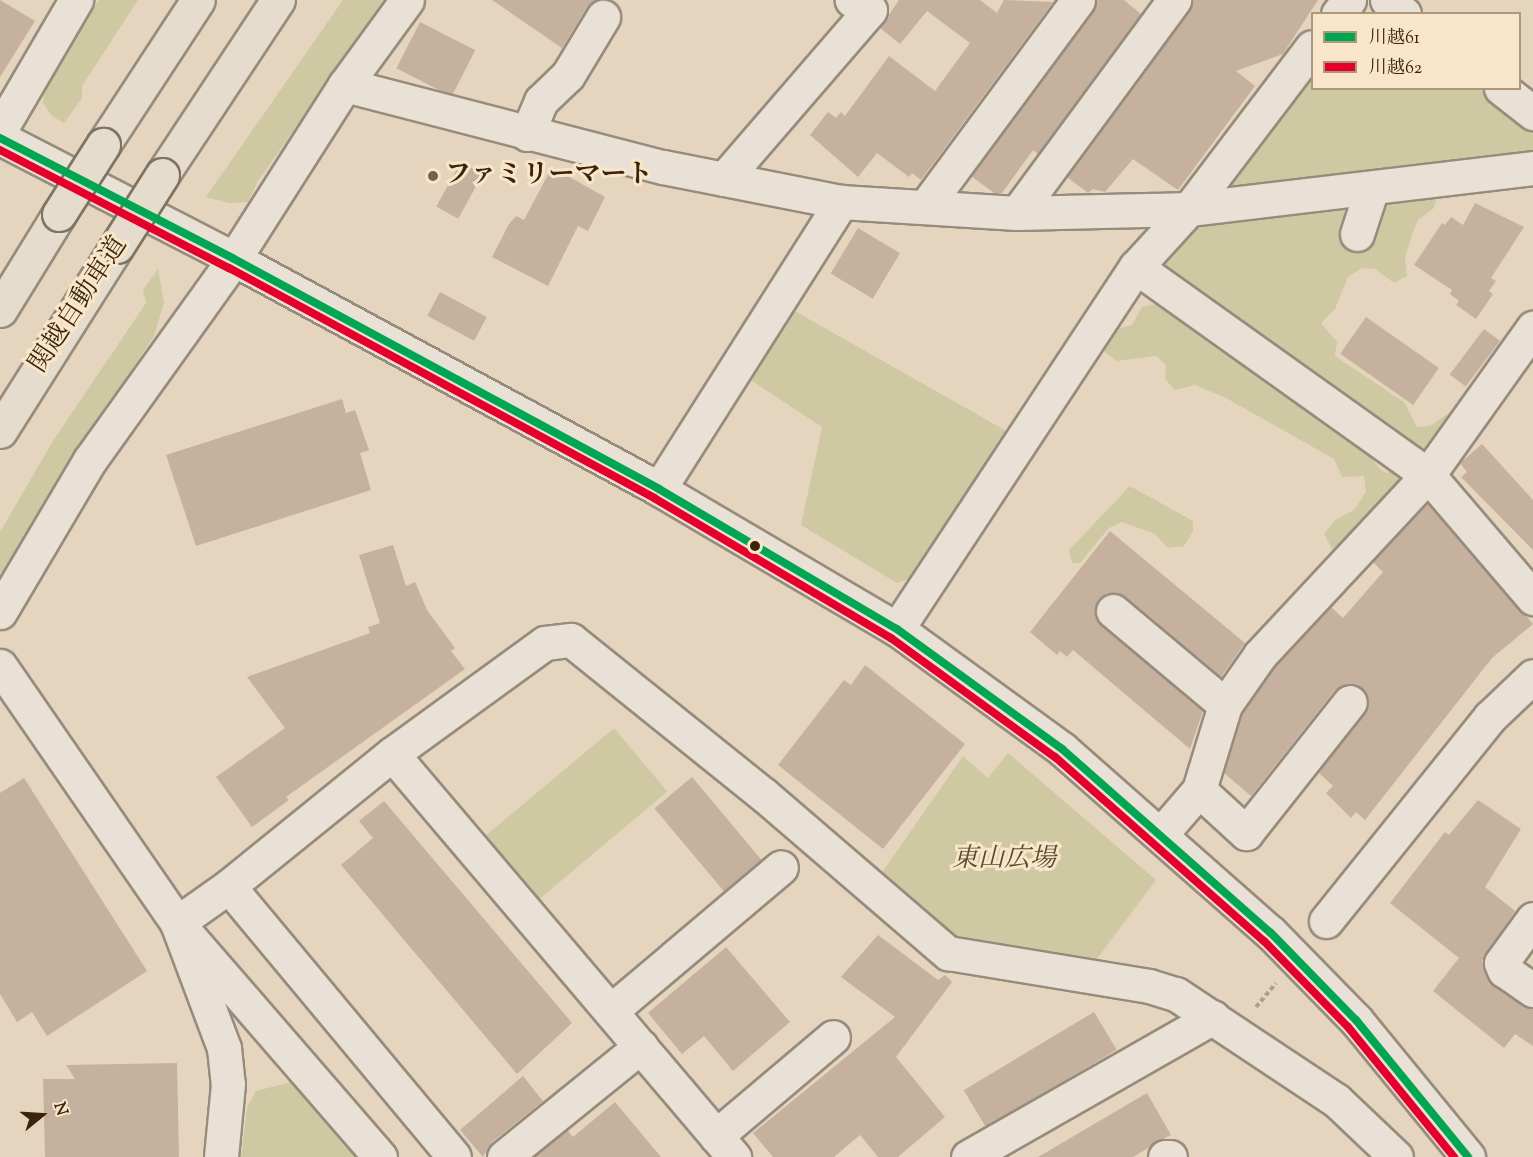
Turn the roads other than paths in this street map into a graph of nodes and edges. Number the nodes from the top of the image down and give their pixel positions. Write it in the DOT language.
graph roads {
  1 [pos="75,0"];
  2 [pos="198,0"];
  3 [pos="278,0"];
  4 [pos="407,0"];
  5 [pos="1078,0"];
  6 [pos="1174,0"];
  7 [pos="1349,0"];
  8 [pos="1387,0"];
  9 [pos="868,3"];
  10 [pos="1340,12"];
  11 [pos="1402,12"];
  12 [pos="603,17"];
  13 [pos="1311,48"];
  14 [pos="345,85"];
  15 [pos="1504,90"];
  16 [pos="1533,113"];
  17 [pos="0,130"];
  18 [pos="527,134"];
  19 [pos="0,138"];
  20 [pos="1533,168"];
  21 [pos="724,179"];
  22 [pos="1372,188"];
  23 [pos="841,202"];
  24 [pos="925,207"];
  25 [pos="1189,209"];
  26 [pos="1017,213"];
  27 [pos="1357,234"];
  28 [pos="234,259"];
  29 [pos="1136,267"];
  30 [pos="0,310"];
  31 [pos="1533,328"];
  32 [pos="0,431"];
  33 [pos="1428,475"];
  34 [pos="659,489"];
  35 [pos="1533,598"];
  36 [pos="1113,611"];
  37 [pos="0,612"];
  38 [pos="897,629"];
  39 [pos="0,666"];
  40 [pos="1533,676"];
  41 [pos="1350,702"];
  42 [pos="1225,705"];
  43 [pos="392,754"];
  44 [pos="1199,790"];
  45 [pos="1161,834"];
  46 [pos="781,867"];
  47 [pos="240,900"];
  48 [pos="1533,919"];
  49 [pos="1326,921"];
  50 [pos="177,922"];
  51 [pos="1533,990"];
  52 [pos="612,1010"];
  53 [pos="1213,1017"];
  54 [pos="833,1037"];
  55 [pos="641,1046"];
  56 [pos="725,1146"];
  57 [pos="221,1157"];
  58 [pos="380,1157"];
  59 [pos="454,1157"];
  60 [pos="504,1157"];
  61 [pos="968,1157"];
  62 [pos="1165,1157"];
  63 [pos="1170,1157"];
  64 [pos="1396,1157"];
  65 [pos="1468,1157"];
  1 -- 17 [label="street"];
  2 -- 30 [label="highway, bridge"];
  3 -- 32 [label="highway, 関越自動車道, bridge"];
  4 -- 14 [label="street"];
  5 -- 24 [label="street"];
  6 -- 26 [label="street"];
  7 -- 10 [label="street"];
  8 -- 11 [label="street"];
  9 -- 21 [label="street"];
  12 -- 18 [label="street"];
  13 -- 25 [label="street"];
  14 -- 18 [label="street"];
  14 -- 28 [label="street"];
  15 -- 16 [label="street"];
  18 -- 21 [label="street"];
  19 -- 28 [label="street"];
  20 -- 22 [label="street"];
  21 -- 23 [label="street"];
  22 -- 25 [label="street"];
  22 -- 27 [label="street"];
  23 -- 24 [label="street"];
  23 -- 34 [label="street"];
  24 -- 26 [label="street"];
  25 -- 26 [label="street"];
  25 -- 29 [label="street"];
  28 -- 34 [label="street"];
  28 -- 37 [label="street"];
  29 -- 33 [label="street"];
  29 -- 38 [label="street"];
  31 -- 33 [label="street"];
  33 -- 35 [label="street"];
  33 -- 42 [label="street"];
  34 -- 38 [label="street"];
  36 -- 42 [label="street"];
  38 -- 45 [label="street"];
  39 -- 50 [label="street"];
  40 -- 49 [label="street"];
  41 -- 44 [label="street"];
  42 -- 44 [label="street"];
  43 -- 50 [label="street"];
  43 -- 52 [label="street"];
  43 -- 53 [label="street"];
  44 -- 45 [label="street"];
  45 -- 65 [label="street"];
  46 -- 52 [label="street"];
  47 -- 59 [label="street"];
  48 -- 51 [label="street"];
  50 -- 57 [label="street"];
  50 -- 58 [label="street"];
  52 -- 55 [label="street"];
  53 -- 61 [label="street"];
  53 -- 64 [label="street"];
  54 -- 56 [label="street"];
  55 -- 56 [label="street"];
  55 -- 60 [label="street"];
  62 -- 63 [label="street"];
}
